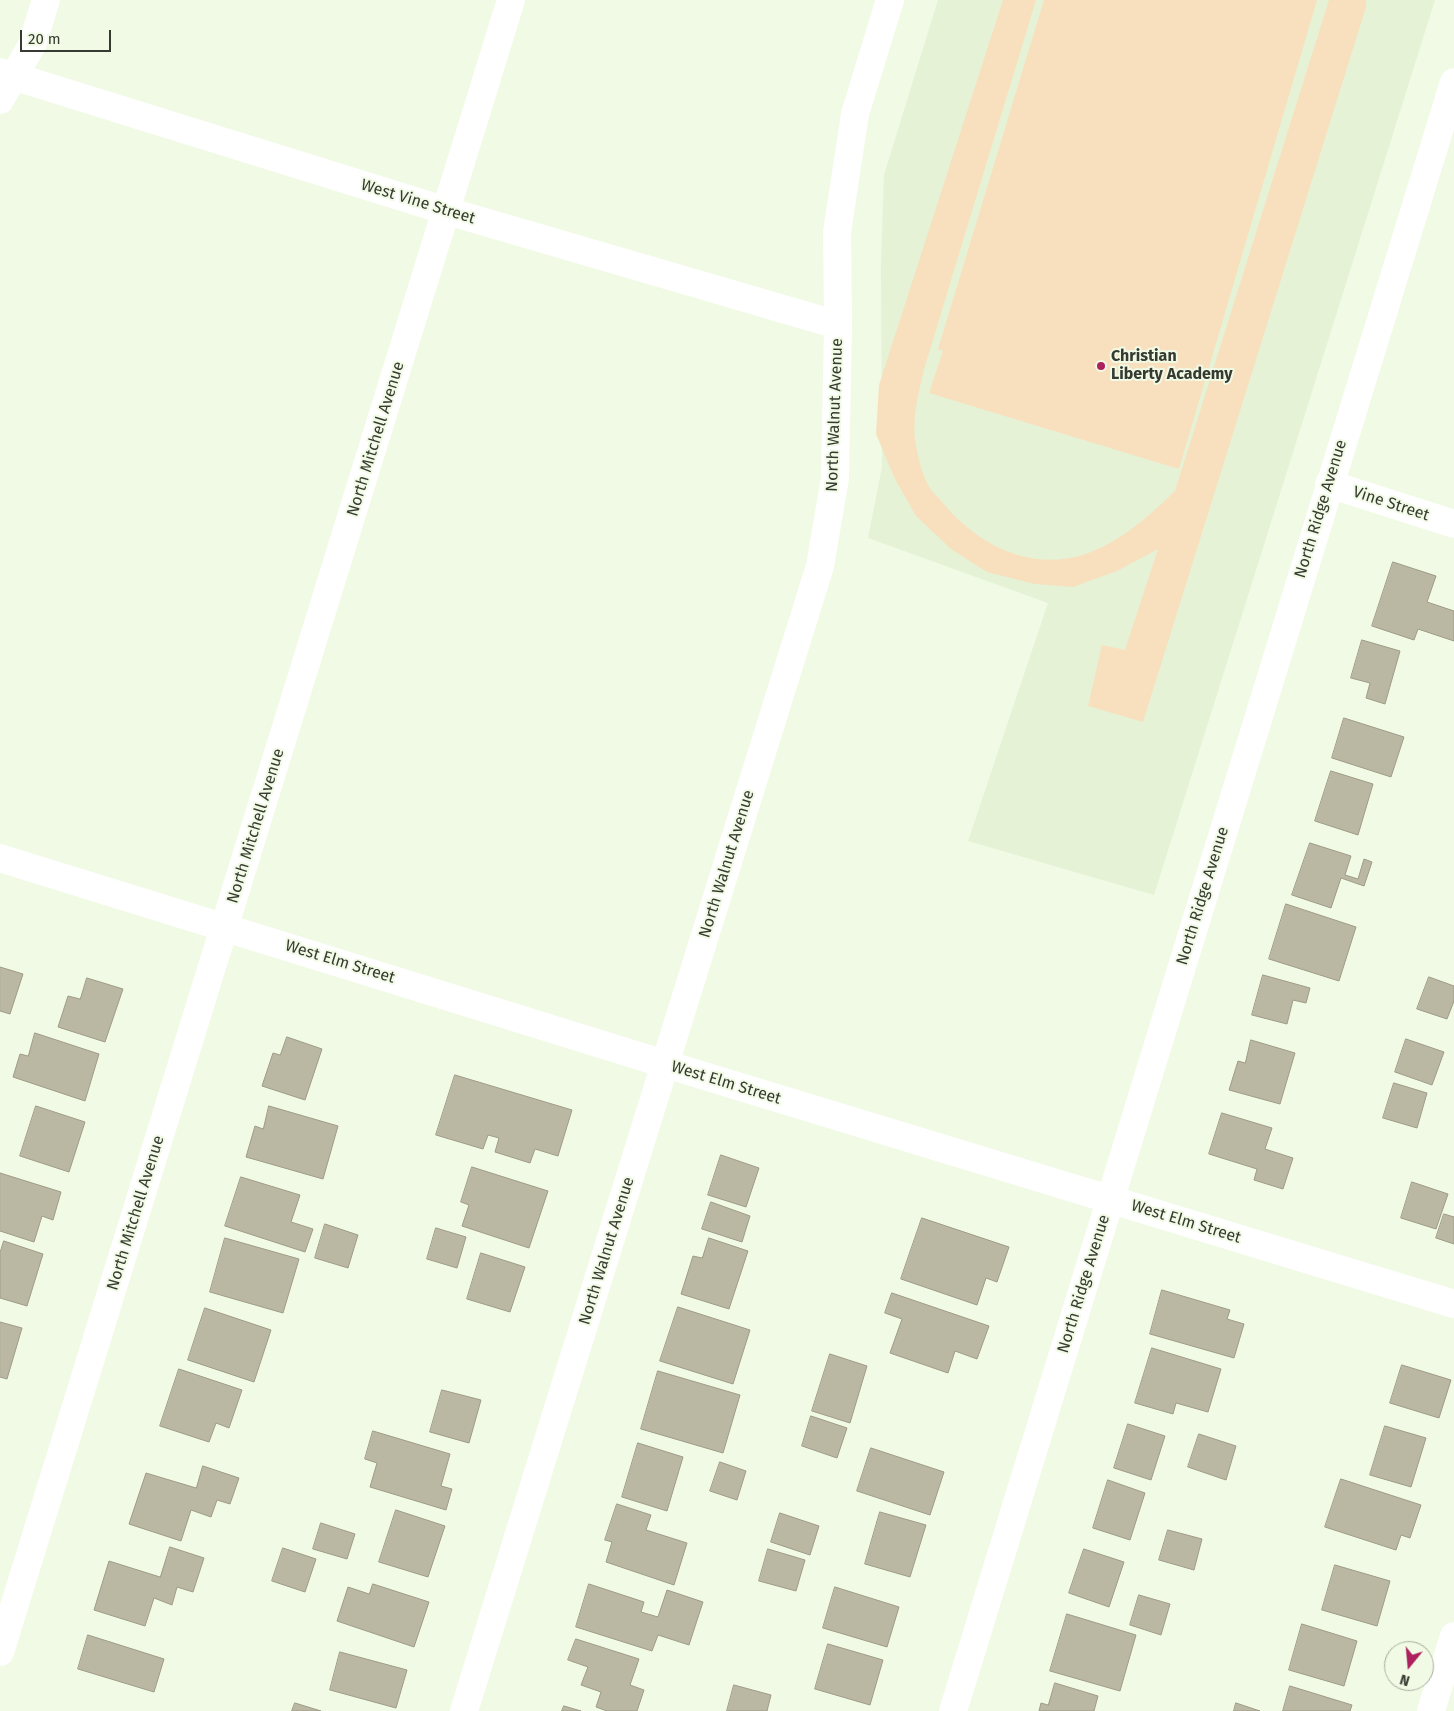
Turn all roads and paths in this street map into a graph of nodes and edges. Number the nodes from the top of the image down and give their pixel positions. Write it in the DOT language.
graph roads {
  1 [pos="46,0"];
  2 [pos="511,0"];
  3 [pos="890,0"];
  4 [pos="6,74"];
  5 [pos="1454,82"];
  6 [pos="0,100"];
  7 [pos="447,211"];
  8 [pos="838,325"];
  9 [pos="1329,484"];
  10 [pos="1454,524"];
  11 [pos="0,858"];
  12 [pos="225,926"];
  13 [pos="665,1064"];
  14 [pos="1110,1198"];
  15 [pos="1454,1304"];
  16 [pos="1454,1636"];
  17 [pos="0,1652"];
  18 [pos="464,1711"];
  19 [pos="953,1711"];
  20 [pos="1431,1711"];
  1 -- 4 [label="street"];
  2 -- 7 [label="street, North Mitchell Avenue"];
  3 -- 8 [label="street, North Walnut Avenue"];
  4 -- 6 [label="street"];
  4 -- 7 [label="street, West Vine Street"];
  5 -- 9 [label="street, North Ridge Avenue"];
  7 -- 8 [label="street, West Vine Street"];
  7 -- 12 [label="street, North Mitchell Avenue"];
  8 -- 13 [label="street, North Walnut Avenue"];
  9 -- 10 [label="street, Vine Street"];
  9 -- 14 [label="street, North Ridge Avenue"];
  11 -- 12 [label="street, West Elm Street"];
  12 -- 13 [label="street, West Elm Street"];
  12 -- 17 [label="street, North Mitchell Avenue"];
  13 -- 14 [label="street, West Elm Street"];
  13 -- 18 [label="street, North Walnut Avenue"];
  14 -- 15 [label="street, West Elm Street"];
  14 -- 19 [label="street, North Ridge Avenue"];
  16 -- 20 [label="street"];
}
